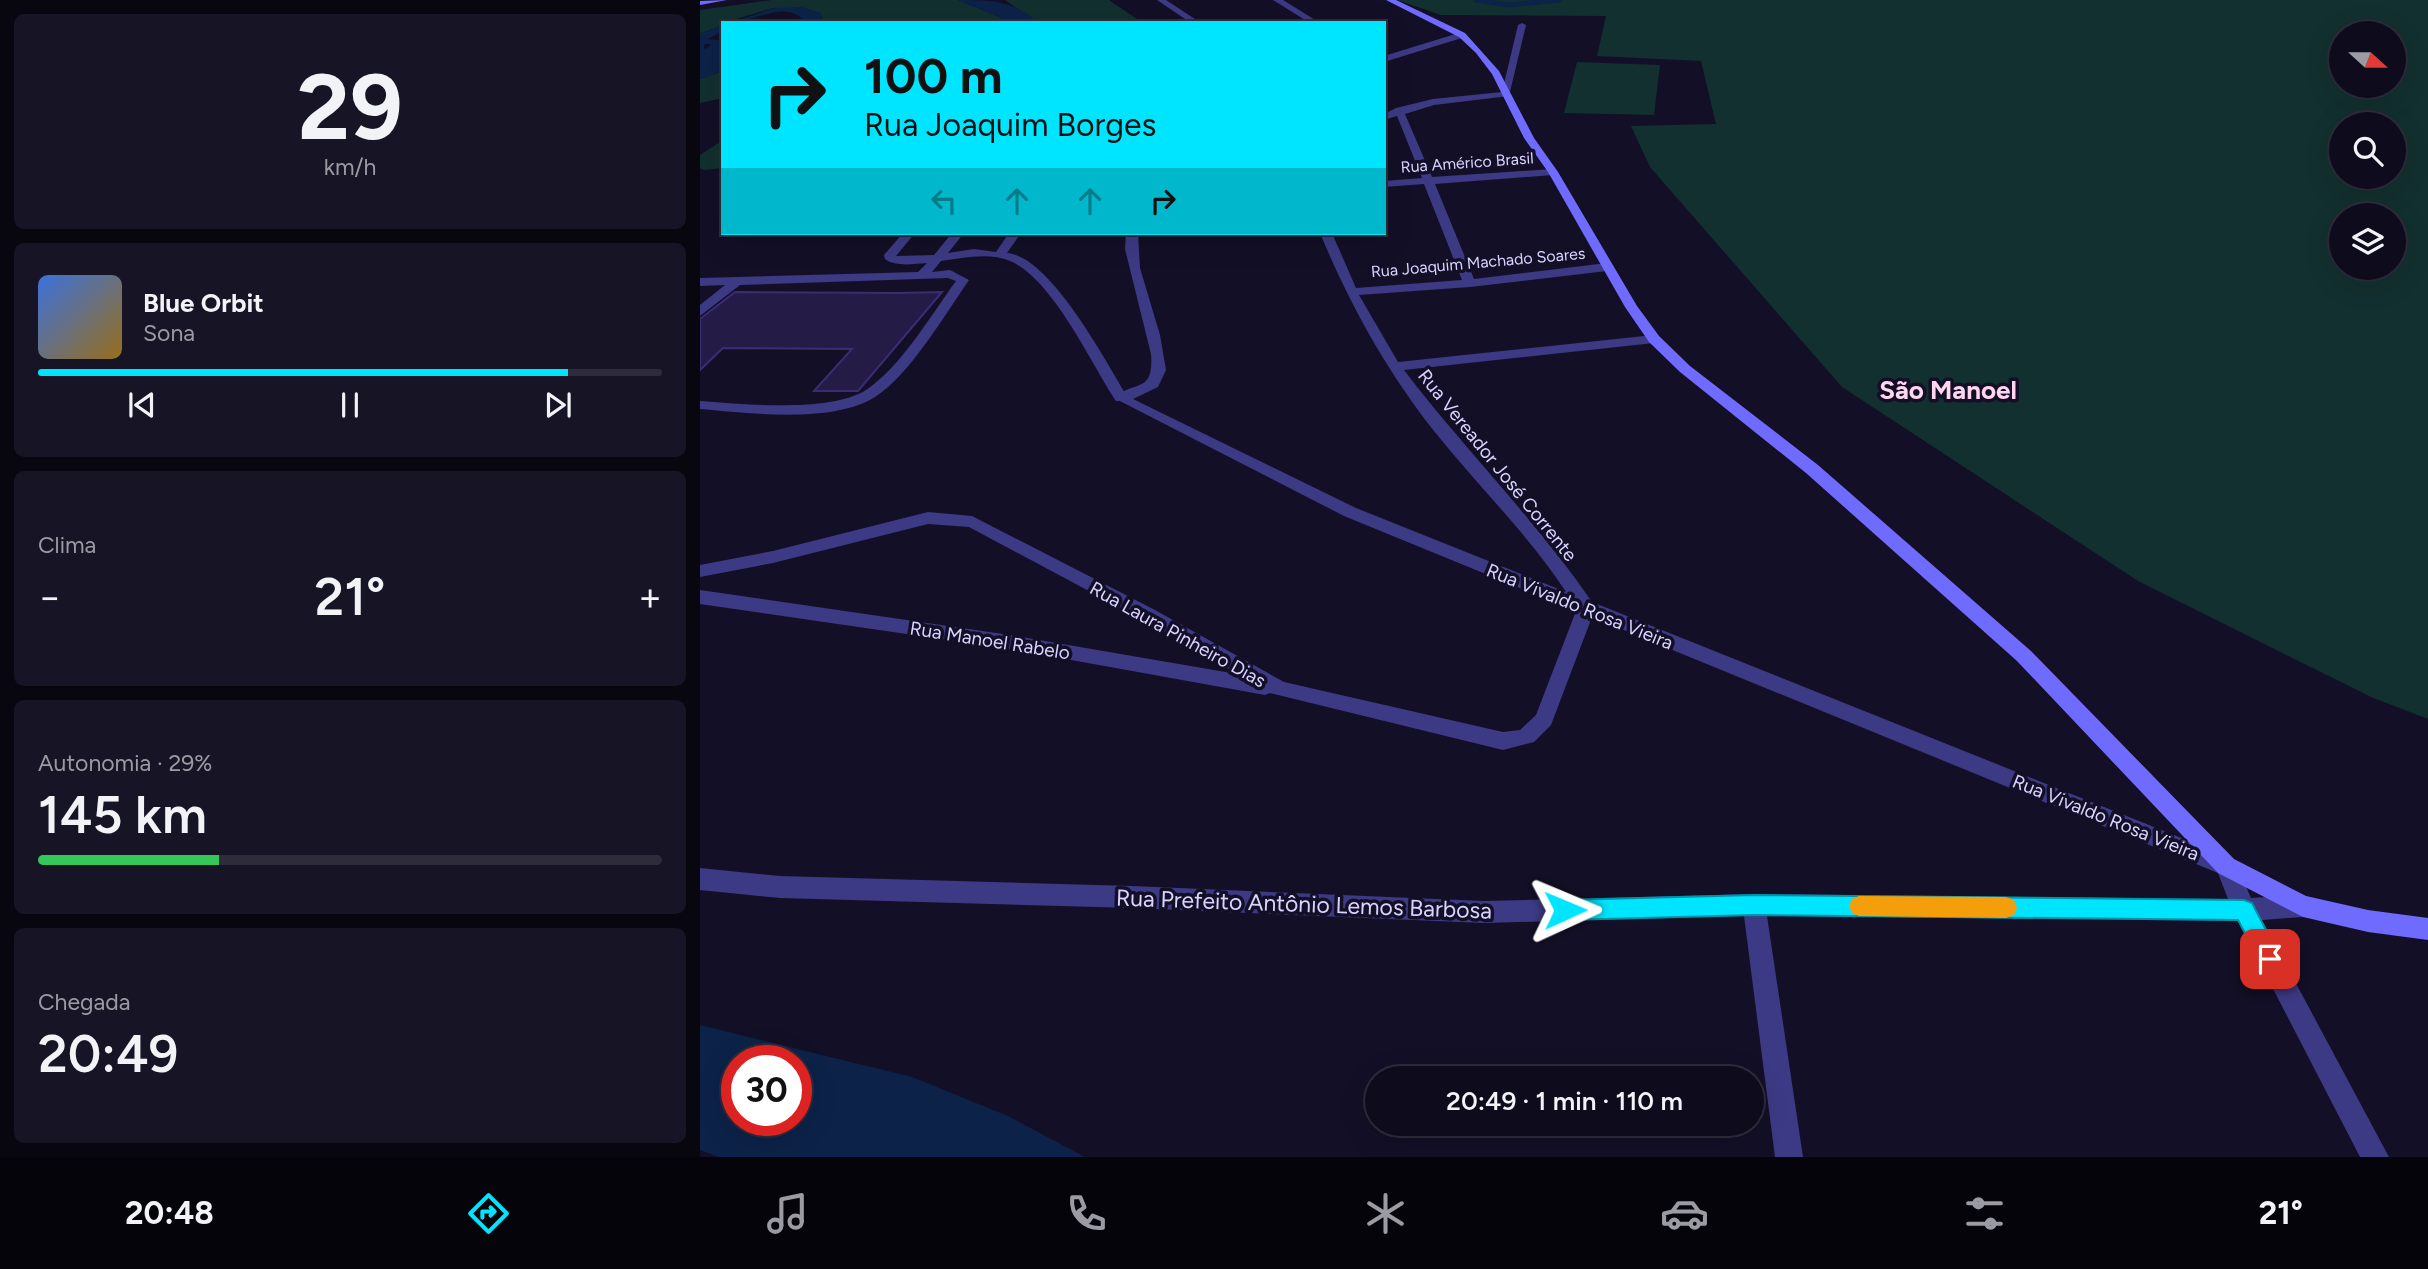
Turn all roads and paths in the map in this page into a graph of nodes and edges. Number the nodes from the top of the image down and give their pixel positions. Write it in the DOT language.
graph roads {
  1 [pos="723,0"];
  2 [pos="1161,0"];
  3 [pos="1277,0"];
  4 [pos="1390,0"];
  5 [pos="700,3"];
  6 [pos="1194,21"];
  7 [pos="1313,21"];
  8 [pos="1522,25"];
  9 [pos="1462,35"];
  10 [pos="1386,58"];
  11 [pos="1506,94"];
  12 [pos="1399,110"];
  13 [pos="1386,116"];
  14 [pos="1553,172"];
  15 [pos="1427,181"];
  16 [pos="1386,184"];
  17 [pos="907,235"];
  18 [pos="956,235"];
  19 [pos="1014,235"];
  20 [pos="1131,235"];
  21 [pos="1327,235"];
  22 [pos="1000,254"];
  23 [pos="937,258"];
  24 [pos="1607,267"];
  25 [pos="922,276"];
  26 [pos="700,282"];
  27 [pos="736,282"];
  28 [pos="1470,283"];
  29 [pos="1352,292"];
  30 [pos="700,312"];
  31 [pos="1654,338"];
  32 [pos="1394,366"];
  33 [pos="1121,398"];
  34 [pos="700,405"];
  35 [pos="700,571"];
  36 [pos="700,597"];
  37 [pos="1586,608"];
  38 [pos="1279,689"];
  39 [pos="2226,866"];
  40 [pos="700,879"];
  41 [pos="1754,905"];
  42 [pos="2303,906"];
  43 [pos="2244,910"];
  44 [pos="2428,929"];
  45 [pos="1790,1157"];
  46 [pos="2375,1157"];
  1 -- 5 [label="main road"];
  2 -- 6 [label="street"];
  3 -- 7 [label="street"];
  4 -- 9 [label="main road"];
  8 -- 11 [label="street"];
  9 -- 10 [label="street"];
  9 -- 11 [label="main road"];
  11 -- 12 [label="street"];
  11 -- 14 [label="main road"];
  12 -- 13 [label="street"];
  12 -- 15 [label="street"];
  14 -- 15 [label="street, Rua Américo Brasil"];
  14 -- 24 [label="main road"];
  15 -- 16 [label="street, Rua Américo Brasil"];
  15 -- 28 [label="street"];
  17 -- 23 [label="street"];
  18 -- 23 [label="street"];
  19 -- 22 [label="street"];
  20 -- 33 [label="street"];
  21 -- 29 [label="street, Rua Vereador José Corrente"];
  22 -- 23 [label="street"];
  22 -- 33 [label="street"];
  23 -- 25 [label="street"];
  24 -- 28 [label="street, Rua Joaquim Machado Soares"];
  24 -- 31 [label="main road"];
  25 -- 27 [label="street"];
  25 -- 34 [label="street"];
  26 -- 27 [label="street"];
  27 -- 30 [label="street"];
  28 -- 29 [label="street, Rua Joaquim Machado Soares"];
  29 -- 32 [label="street, Rua Vereador José Corrente"];
  31 -- 32 [label="street"];
  31 -- 39 [label="main road"];
  32 -- 37 [label="street, Rua Vereador José Corrente"];
  33 -- 37 [label="street, Rua Vivaldo Rosa Vieira"];
  35 -- 38 [label="street, Rua Laura Pinheiro Dias"];
  36 -- 38 [label="street, Rua Manoel Rabelo"];
  37 -- 38 [label="street, Rua Laura Pinheiro Dias"];
  37 -- 39 [label="street, Rua Vivaldo Rosa Vieira"];
  39 -- 42 [label="main road"];
  39 -- 43 [label="street"];
  40 -- 41 [label="street, Rua Prefeito Antônio Lemos Barbosa"];
  41 -- 43 [label="street, Rua Prefeito Antônio Lemos Barbosa"];
  41 -- 45 [label="street"];
  42 -- 43 [label="street, Rua Prefeito Antônio Lemos Barbosa"];
  42 -- 44 [label="main road"];
  43 -- 46 [label="street"];
}
